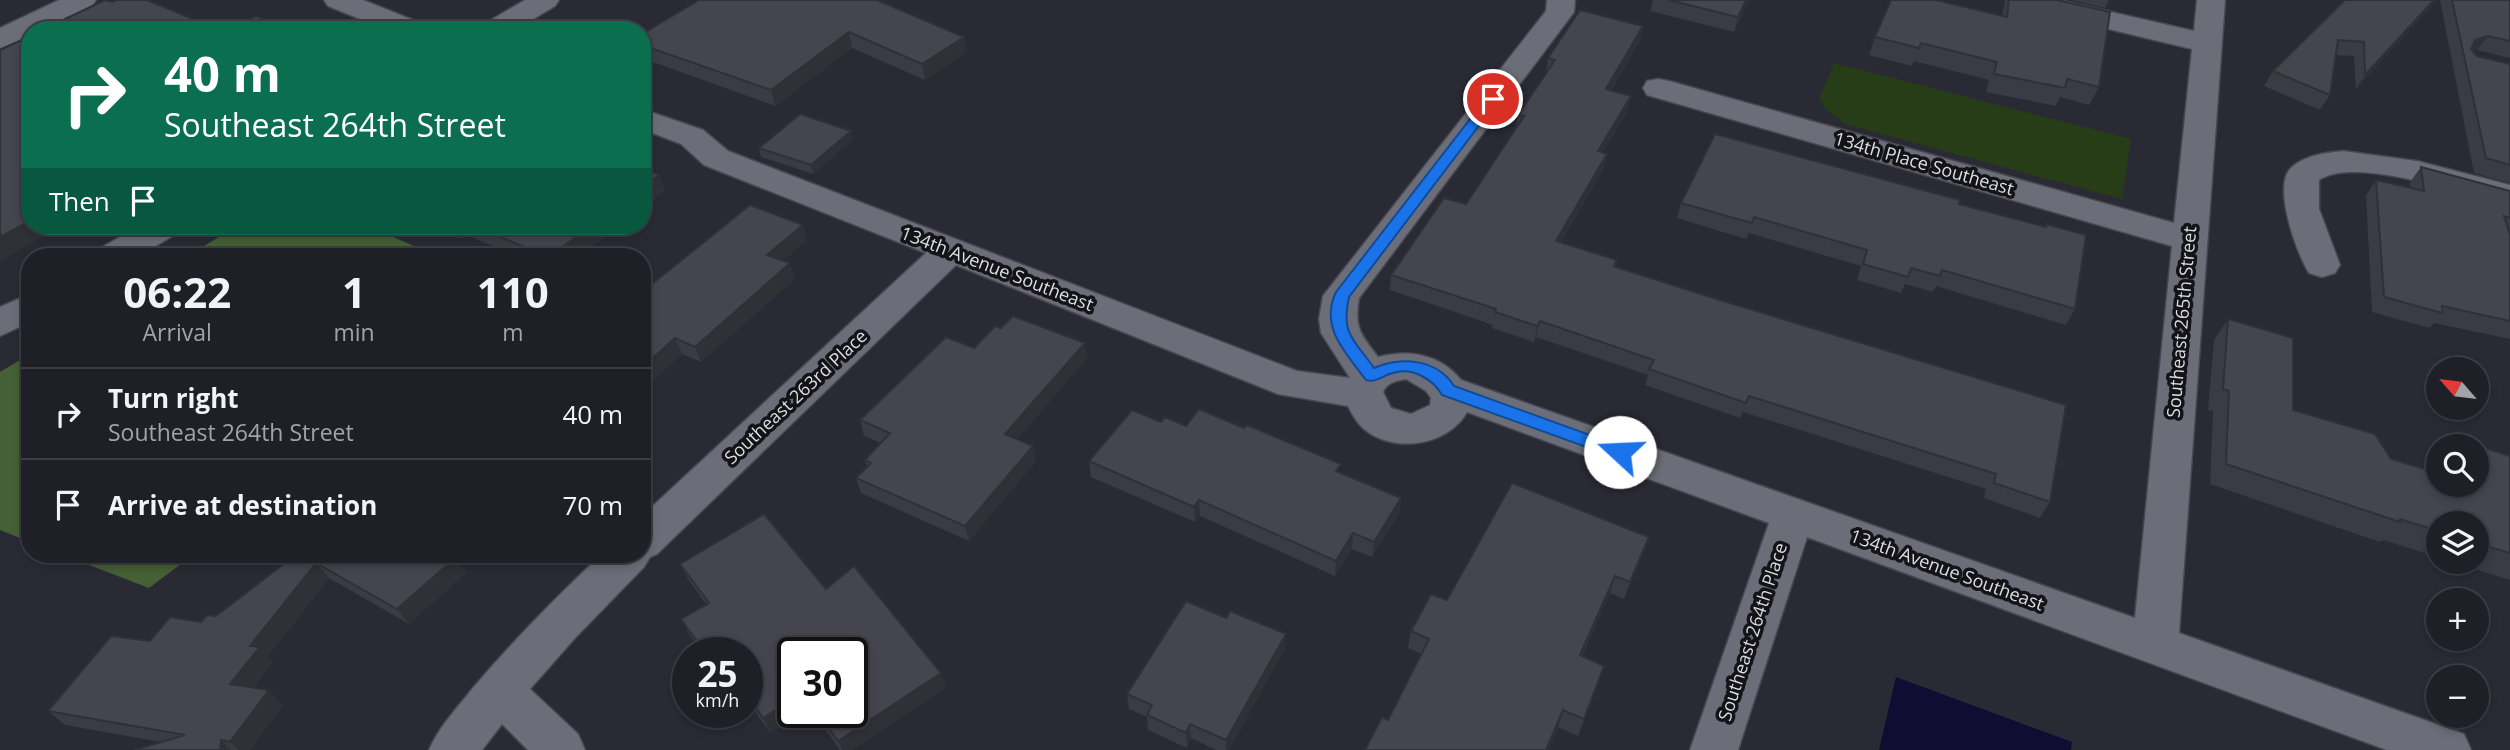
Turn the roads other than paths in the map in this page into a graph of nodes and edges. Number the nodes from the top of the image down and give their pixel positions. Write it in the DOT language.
graph roads {
  1 [pos="82,0"];
  2 [pos="338,0"];
  3 [pos="545,0"];
  4 [pos="1561,0"];
  5 [pos="2022,0"];
  6 [pos="2211,0"];
  7 [pos="38,21"];
  8 [pos="390,21"];
  9 [pos="509,21"];
  10 [pos="21,29"];
  11 [pos="0,39"];
  12 [pos="2206,43"];
  13 [pos="1658,88"];
  14 [pos="651,121"];
  15 [pos="2510,196"];
  16 [pos="149,235"];
  17 [pos="2189,239"];
  18 [pos="126,248"];
  19 [pos="950,251"];
  20 [pos="2322,265"];
  21 [pos="21,311"];
  22 [pos="0,323"];
  23 [pos="1367,385"];
  24 [pos="1448,390"];
  25 [pos="1793,514"];
  26 [pos="651,533"];
  27 [pos="621,563"];
  28 [pos="2155,645"];
  29 [pos="498,690"];
  30 [pos="453,750"];
  31 [pos="561,750"];
  32 [pos="1714,750"];
  33 [pos="2446,750"];
  1 -- 7 [label="street"];
  2 -- 8 [label="street"];
  3 -- 9 [label="street"];
  4 -- 23 [label="street"];
  5 -- 12 [label="street"];
  6 -- 12 [label="street, Southeast 265th Street"];
  10 -- 11 [label="street"];
  12 -- 17 [label="street, Southeast 265th Street"];
  13 -- 17 [label="street, 134th Place Southeast"];
  14 -- 19 [label="street, 134th Avenue Southeast"];
  15 -- 20 [label="street"];
  16 -- 18 [label="street"];
  17 -- 28 [label="street, Southeast 265th Street"];
  19 -- 23 [label="street, 134th Avenue Southeast"];
  19 -- 26 [label="street, Southeast 263rd Place"];
  21 -- 22 [label="street"];
  23 -- 24 [label="street, 134th Avenue Southeast"];
  23 -- 24 [label="street"];
  24 -- 25 [label="street, 134th Avenue Southeast"];
  25 -- 28 [label="street, 134th Avenue Southeast"];
  25 -- 32 [label="street, Southeast 264th Place"];
  27 -- 29 [label="street"];
  28 -- 33 [label="street, 134th Avenue Southeast"];
  29 -- 30 [label="street"];
  29 -- 31 [label="street"];
}
